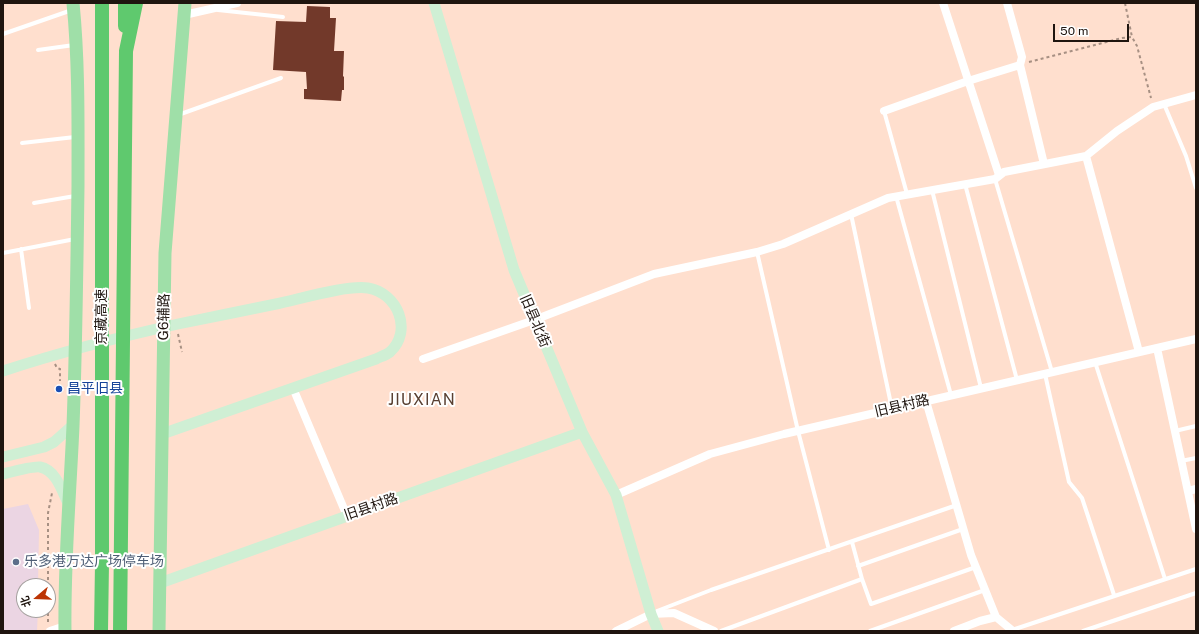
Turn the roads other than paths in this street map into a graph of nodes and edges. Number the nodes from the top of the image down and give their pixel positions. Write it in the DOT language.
graph roads {
  1 [pos="102,3"];
  2 [pos="125,3"];
  3 [pos="136,3"];
  4 [pos="237,3"];
  5 [pos="434,3"];
  6 [pos="943,3"];
  7 [pos="1008,3"];
  8 [pos="71,5"];
  9 [pos="185,9"];
  10 [pos="212,9"];
  11 [pos="284,17"];
  12 [pos="3,34"];
  13 [pos="76,45"];
  14 [pos="38,50"];
  15 [pos="126,51"];
  16 [pos="1020,65"];
  17 [pos="281,78"];
  18 [pos="968,81"];
  19 [pos="1196,95"];
  20 [pos="1164,104"];
  21 [pos="884,111"];
  22 [pos="175,116"];
  23 [pos="78,137"];
  24 [pos="22,143"];
  25 [pos="1086,156"];
  26 [pos="1044,164"];
  27 [pos="997,177"];
  28 [pos="965,184"];
  29 [pos="1196,188"];
  30 [pos="932,190"];
  31 [pos="907,194"];
  32 [pos="78,196"];
  33 [pos="896,196"];
  34 [pos="34,203"];
  35 [pos="852,214"];
  36 [pos="77,239"];
  37 [pos="21,249"];
  38 [pos="757,252"];
  39 [pos="3,253"];
  40 [pos="29,308"];
  41 [pos="534,320"];
  42 [pos="1196,339"];
  43 [pos="1157,348"];
  44 [pos="1139,352"];
  45 [pos="423,359"];
  46 [pos="1095,362"];
  47 [pos="3,371"];
  48 [pos="1048,373"];
  49 [pos="1017,380"];
  50 [pos="293,388"];
  51 [pos="981,388"];
  52 [pos="951,395"];
  53 [pos="926,401"];
  54 [pos="892,409"];
  55 [pos="73,425"];
  56 [pos="1196,426"];
  57 [pos="798,430"];
  58 [pos="1175,431"];
  59 [pos="582,432"];
  60 [pos="162,434"];
  61 [pos="3,457"];
  62 [pos="1196,458"];
  63 [pos="1181,462"];
  64 [pos="3,474"];
  65 [pos="1192,490"];
  66 [pos="616,495"];
  67 [pos="68,503"];
  68 [pos="957,505"];
  69 [pos="347,516"];
  70 [pos="964,529"];
  71 [pos="1196,529"];
  72 [pos="852,542"];
  73 [pos="829,550"];
  74 [pos="858,566"];
  75 [pos="976,567"];
  76 [pos="1196,568"];
  77 [pos="862,579"];
  78 [pos="1165,579"];
  79 [pos="160,583"];
  80 [pos="985,590"];
  81 [pos="1196,593"];
  82 [pos="1114,595"];
  83 [pos="651,614"];
  84 [pos="996,617"];
  85 [pos="49,627"];
  86 [pos="65,628"];
  87 [pos="1012,630"];
  88 [pos="100,631"];
  89 [pos="120,631"];
  90 [pos="159,631"];
  91 [pos="616,631"];
  92 [pos="658,631"];
  93 [pos="714,631"];
  94 [pos="721,631"];
  95 [pos="870,631"];
  96 [pos="954,631"];
  97 [pos="1083,631"];
  1 -- 88 [label="highway, 京藏高速"];
  2 -- 15 [label="highway"];
  3 -- 15 [label="highway"];
  4 -- 10 [label="street"];
  5 -- 41 [label="street, 旧县北街"];
  6 -- 18 [label="street"];
  7 -- 16 [label="street"];
  8 -- 12 [label="lane"];
  8 -- 13 [label="main road"];
  9 -- 10 [label="street"];
  9 -- 22 [label="main road, G6辅路"];
  10 -- 11 [label="lane"];
  13 -- 14 [label="lane"];
  13 -- 23 [label="main road"];
  15 -- 89 [label="highway"];
  16 -- 18 [label="street"];
  16 -- 26 [label="street"];
  17 -- 22 [label="lane"];
  18 -- 21 [label="street"];
  18 -- 27 [label="street"];
  19 -- 20 [label="street"];
  20 -- 25 [label="street"];
  20 -- 29 [label="lane"];
  21 -- 31 [label="lane"];
  22 -- 60 [label="main road, G6辅路"];
  23 -- 24 [label="lane"];
  23 -- 32 [label="main road"];
  25 -- 26 [label="street"];
  25 -- 44 [label="street"];
  26 -- 27 [label="street"];
  27 -- 28 [label="street"];
  27 -- 48 [label="lane"];
  28 -- 30 [label="street"];
  28 -- 49 [label="lane"];
  30 -- 31 [label="street"];
  30 -- 51 [label="lane"];
  31 -- 33 [label="street"];
  32 -- 34 [label="lane"];
  32 -- 36 [label="main road"];
  33 -- 35 [label="street"];
  33 -- 52 [label="lane"];
  35 -- 38 [label="street"];
  35 -- 54 [label="lane"];
  36 -- 37 [label="lane"];
  36 -- 55 [label="main road"];
  37 -- 39 [label="lane"];
  37 -- 40 [label="lane"];
  38 -- 41 [label="street"];
  38 -- 57 [label="lane"];
  41 -- 45 [label="street"];
  41 -- 59 [label="street, 旧县北街"];
  42 -- 43 [label="street, 旧县村路"];
  43 -- 44 [label="street, 旧县村路"];
  43 -- 58 [label="street"];
  44 -- 46 [label="street, 旧县村路"];
  46 -- 48 [label="street, 旧县村路"];
  46 -- 78 [label="lane"];
  47 -- 50 [label="street"];
  48 -- 49 [label="street, 旧县村路"];
  48 -- 82 [label="lane"];
  49 -- 51 [label="street, 旧县村路"];
  50 -- 60 [label="street"];
  50 -- 69 [label="street"];
  51 -- 52 [label="street, 旧县村路"];
  52 -- 53 [label="street, 旧县村路"];
  53 -- 54 [label="street, 旧县村路"];
  53 -- 68 [label="street"];
  54 -- 57 [label="street, 旧县村路"];
  55 -- 61 [label="street"];
  55 -- 67 [label="main road"];
  56 -- 58 [label="lane"];
  57 -- 66 [label="street, 旧县村路"];
  57 -- 73 [label="lane"];
  58 -- 63 [label="street"];
  59 -- 66 [label="street, 旧县北街"];
  59 -- 69 [label="street, 旧县村路"];
  60 -- 79 [label="main road, G6辅路"];
  62 -- 63 [label="lane"];
  63 -- 65 [label="street"];
  64 -- 67 [label="street"];
  65 -- 71 [label="street"];
  66 -- 83 [label="street, 旧县北街"];
  67 -- 86 [label="main road"];
  68 -- 70 [label="street"];
  68 -- 72 [label="lane"];
  69 -- 79 [label="street, 旧县村路"];
  70 -- 74 [label="lane"];
  70 -- 75 [label="street"];
  72 -- 73 [label="lane"];
  72 -- 74 [label="lane"];
  73 -- 83 [label="lane"];
  74 -- 77 [label="lane"];
  75 -- 77 [label="lane"];
  75 -- 80 [label="street"];
  76 -- 78 [label="lane"];
  77 -- 94 [label="lane"];
  78 -- 82 [label="lane"];
  79 -- 90 [label="main road, G6辅路"];
  80 -- 84 [label="street"];
  80 -- 95 [label="lane"];
  81 -- 97 [label="lane"];
  82 -- 87 [label="lane"];
  83 -- 91 [label="street"];
  83 -- 92 [label="street, 旧县北街"];
  83 -- 93 [label="street"];
  84 -- 87 [label="street"];
  84 -- 96 [label="street"];
  85 -- 86 [label="street"];
}
